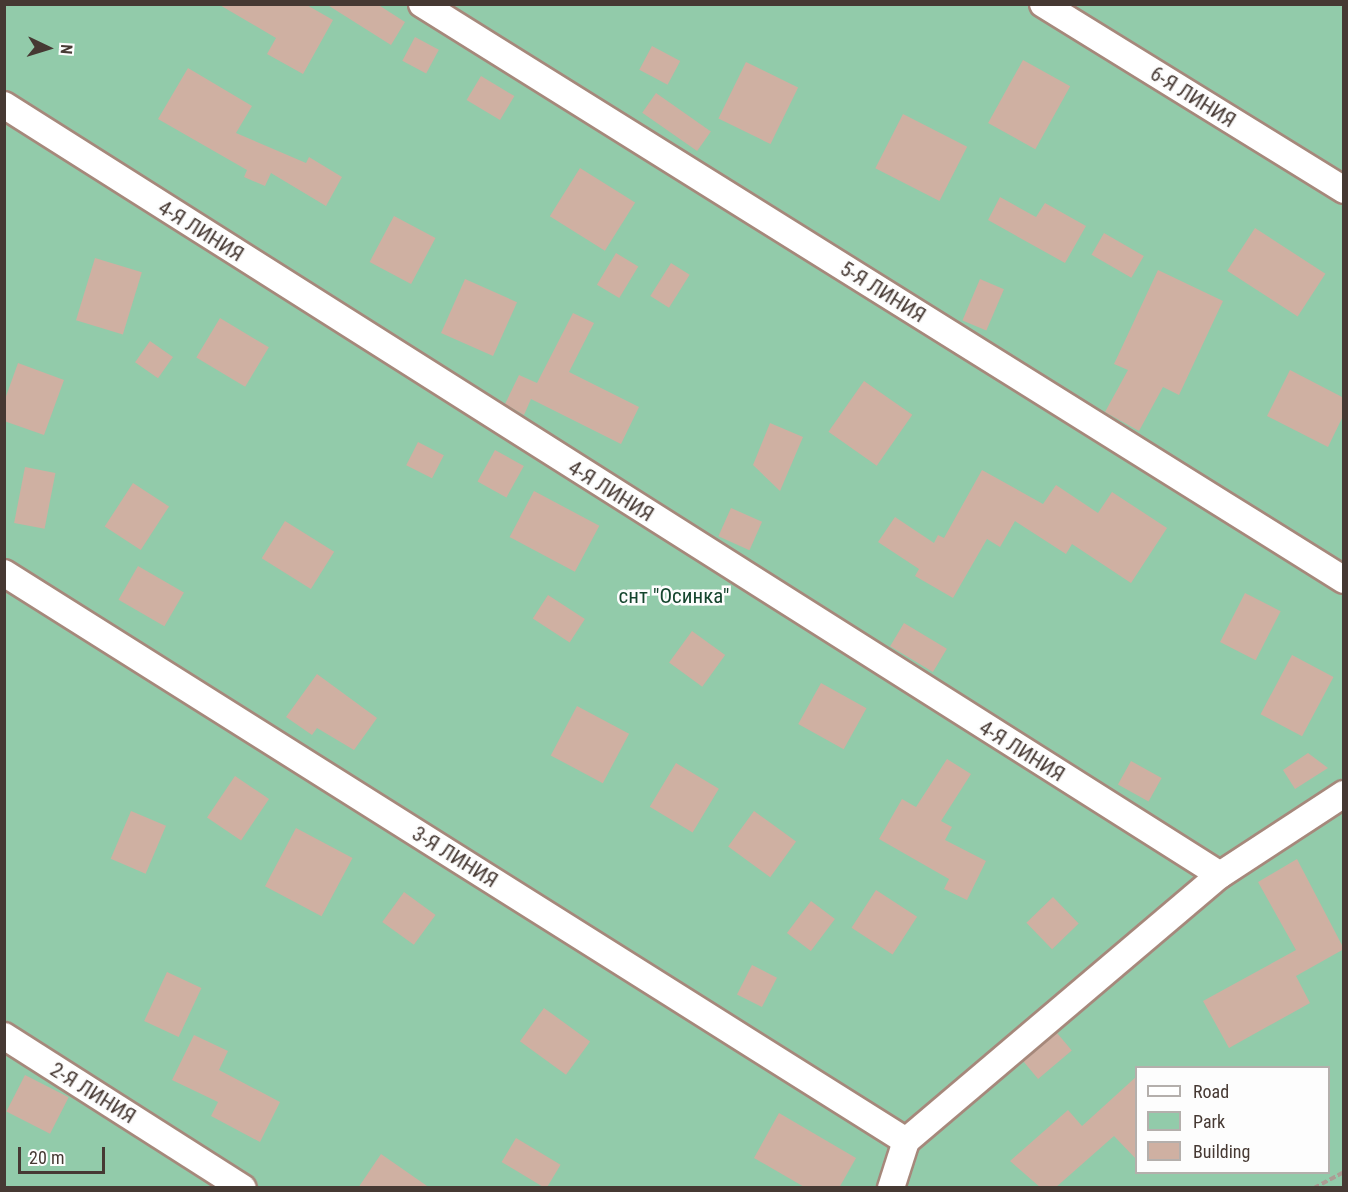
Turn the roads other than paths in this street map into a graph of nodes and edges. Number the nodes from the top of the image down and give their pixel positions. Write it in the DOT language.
graph roads {
  1 [pos="422,4"];
  2 [pos="1043,4"];
  3 [pos="4,105"];
  4 [pos="1344,190"];
  5 [pos="4,573"];
  6 [pos="1344,580"];
  7 [pos="1344,794"];
  8 [pos="1220,875"];
  9 [pos="4,1036"];
  10 [pos="906,1141"];
  11 [pos="243,1188"];
  12 [pos="891,1188"];
  1 -- 6 [label="street, 5-Я ЛИНИЯ"];
  2 -- 4 [label="street, 6-Я ЛИНИЯ"];
  3 -- 8 [label="street, 4-Я ЛИНИЯ"];
  5 -- 10 [label="street, 3-Я ЛИНИЯ"];
  7 -- 8 [label="street"];
  8 -- 10 [label="street"];
  9 -- 11 [label="street, 2-Я ЛИНИЯ"];
  10 -- 12 [label="street"];
}
